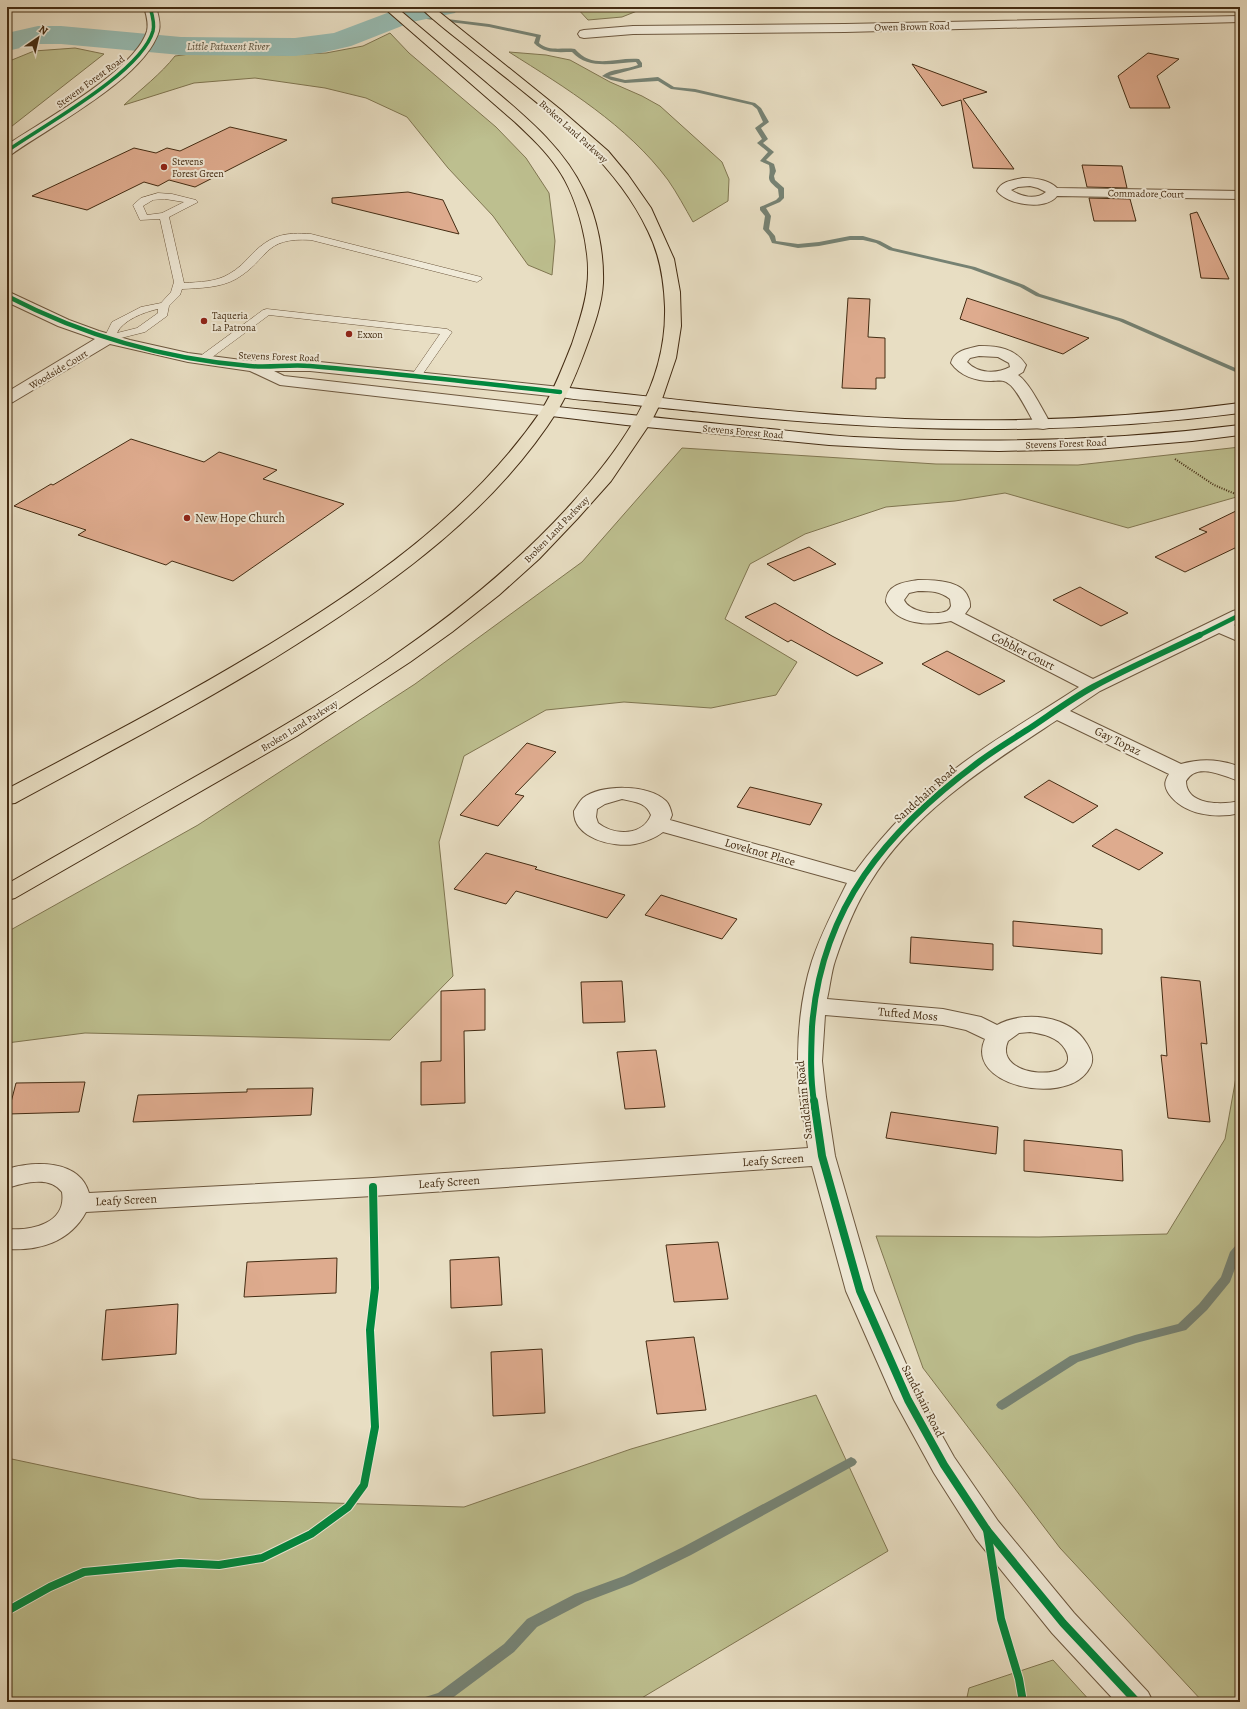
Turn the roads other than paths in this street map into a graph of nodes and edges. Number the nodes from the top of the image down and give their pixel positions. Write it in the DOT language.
graph roads {
  1 [pos="150,7"];
  2 [pos="389,7"];
  3 [pos="426,7"];
  4 [pos="1240,19"];
  5 [pos="584,34"];
  6 [pos="7,151"];
  7 [pos="1053,192"];
  8 [pos="1240,195"];
  9 [pos="164,216"];
  10 [pos="477,279"];
  11 [pos="178,286"];
  12 [pos="7,296"];
  13 [pos="164,305"];
  14 [pos="109,338"];
  15 [pos="203,359"];
  16 [pos="251,366"];
  17 [pos="1006,375"];
  18 [pos="416,376"];
  19 [pos="560,392"];
  20 [pos="7,399"];
  21 [pos="653,402"];
  22 [pos="1240,408"];
  23 [pos="549,411"];
  24 [pos="643,422"];
  25 [pos="1042,424"];
  26 [pos="1240,430"];
  27 [pos="953,615"];
  28 [pos="1233,626"];
  29 [pos="1093,687"];
  30 [pos="1055,711"];
  31 [pos="1181,772"];
  32 [pos="1240,775"];
  33 [pos="7,798"];
  34 [pos="1240,807"];
  35 [pos="660,824"];
  36 [pos="860,880"];
  37 [pos="7,893"];
  38 [pos="814,1006"];
  39 [pos="998,1035"];
  40 [pos="822,1156"];
  41 [pos="7,1179"];
  42 [pos="77,1203"];
  43 [pos="7,1239"];
  44 [pos="1137,1702"];
  1 -- 6 [label="street, Stevens Forest Road"];
  2 -- 19 [label="main road"];
  3 -- 21 [label="main road, Broken Land Parkway"];
  4 -- 5 [label="street, Owen Brown Road"];
  7 -- 8 [label="street, Commadore Court"];
  9 -- 9 [label="lane"];
  9 -- 11 [label="lane"];
  10 -- 11 [label="lane"];
  11 -- 13 [label="lane"];
  12 -- 14 [label="street, Stevens Forest Road"];
  13 -- 14 [label="lane"];
  13 -- 14 [label="lane"];
  14 -- 15 [label="street, Stevens Forest Road"];
  14 -- 20 [label="street, Woodside Court"];
  15 -- 16 [label="street, Stevens Forest Road"];
  15 -- 18 [label="lane"];
  16 -- 18 [label="street, Stevens Forest Road"];
  16 -- 23 [label="street, Stevens Forest Road"];
  17 -- 25 [label="street"];
  18 -- 19 [label="street, Stevens Forest Road"];
  19 -- 21 [label="street, Stevens Forest Road"];
  19 -- 23 [label="main road"];
  21 -- 24 [label="main road, Broken Land Parkway"];
  21 -- 25 [label="street, Stevens Forest Road"];
  22 -- 25 [label="street, Stevens Forest Road"];
  23 -- 24 [label="street, Stevens Forest Road"];
  23 -- 33 [label="main road"];
  24 -- 26 [label="street, Stevens Forest Road"];
  24 -- 37 [label="main road, Broken Land Parkway"];
  27 -- 29 [label="street, Cobbler Court"];
  28 -- 29 [label="street, Sandchain Road"];
  29 -- 30 [label="street, Sandchain Road"];
  30 -- 31 [label="street, Gay Topaz"];
  30 -- 36 [label="street, Sandchain Road"];
  31 -- 32 [label="street"];
  31 -- 34 [label="street"];
  35 -- 36 [label="street, Loveknot Place"];
  36 -- 38 [label="street, Sandchain Road"];
  38 -- 39 [label="street, Tufted Moss"];
  38 -- 40 [label="street, Sandchain Road"];
  40 -- 42 [label="street, Leafy Screen"];
  40 -- 44 [label="street, Sandchain Road"];
  41 -- 42 [label="street"];
  42 -- 43 [label="street"];
}
